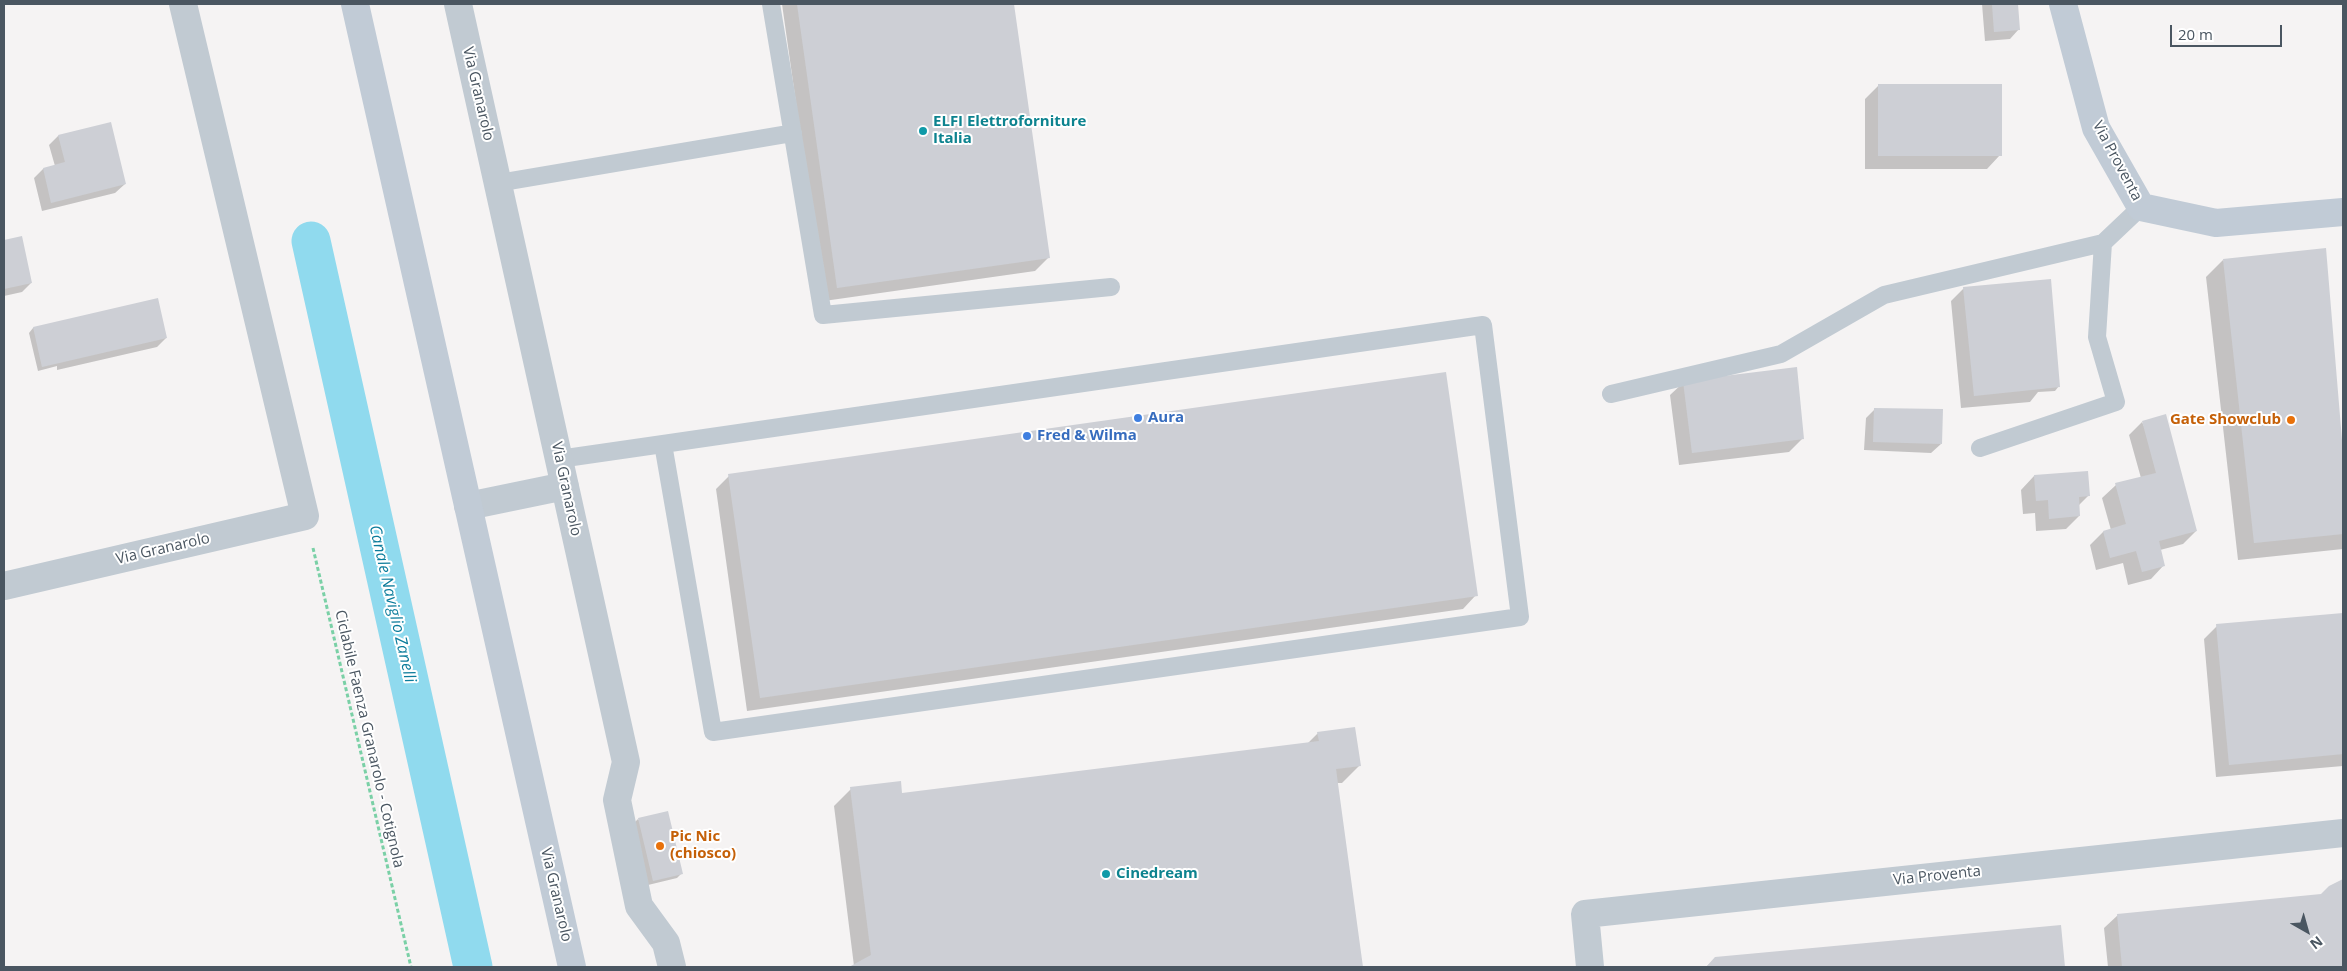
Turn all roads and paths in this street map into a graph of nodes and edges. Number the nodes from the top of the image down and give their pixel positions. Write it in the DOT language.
graph roads {
  1 [pos="183,4"];
  2 [pos="355,4"];
  3 [pos="458,4"];
  4 [pos="771,4"];
  5 [pos="2063,4"];
  6 [pos="793,133"];
  7 [pos="498,183"];
  8 [pos="2141,206"];
  9 [pos="2343,212"];
  10 [pos="2103,243"];
  11 [pos="1111,287"];
  12 [pos="1611,394"];
  13 [pos="662,444"];
  14 [pos="1980,448"];
  15 [pos="559,459"];
  16 [pos="565,486"];
  17 [pos="468,506"];
  18 [pos="306,516"];
  19 [pos="4,586"];
  20 [pos="2343,833"];
  21 [pos="412,967"];
  22 [pos="572,967"];
  23 [pos="672,967"];
  24 [pos="1590,967"];
  1 -- 18 [label="street"];
  2 -- 17 [label="main road, Via Granarolo"];
  3 -- 7 [label="street, Via Granarolo"];
  4 -- 6 [label="lane"];
  5 -- 8 [label="main road, Via Proventa"];
  6 -- 7 [label="lane"];
  6 -- 11 [label="lane"];
  7 -- 15 [label="street, Via Granarolo"];
  8 -- 9 [label="main road, Via Proventa"];
  8 -- 10 [label="lane"];
  10 -- 12 [label="lane"];
  10 -- 14 [label="lane"];
  13 -- 13 [label="lane"];
  13 -- 15 [label="lane"];
  15 -- 16 [label="street, Via Granarolo"];
  16 -- 17 [label="street"];
  16 -- 23 [label="street, Via Granarolo"];
  17 -- 22 [label="main road, Via Granarolo"];
  18 -- 19 [label="street, Via Granarolo"];
  18 -- 21 [label="path, Ciclabile Faenza Granarolo - Cotignola"];
  20 -- 24 [label="street, Via Proventa"];
}
